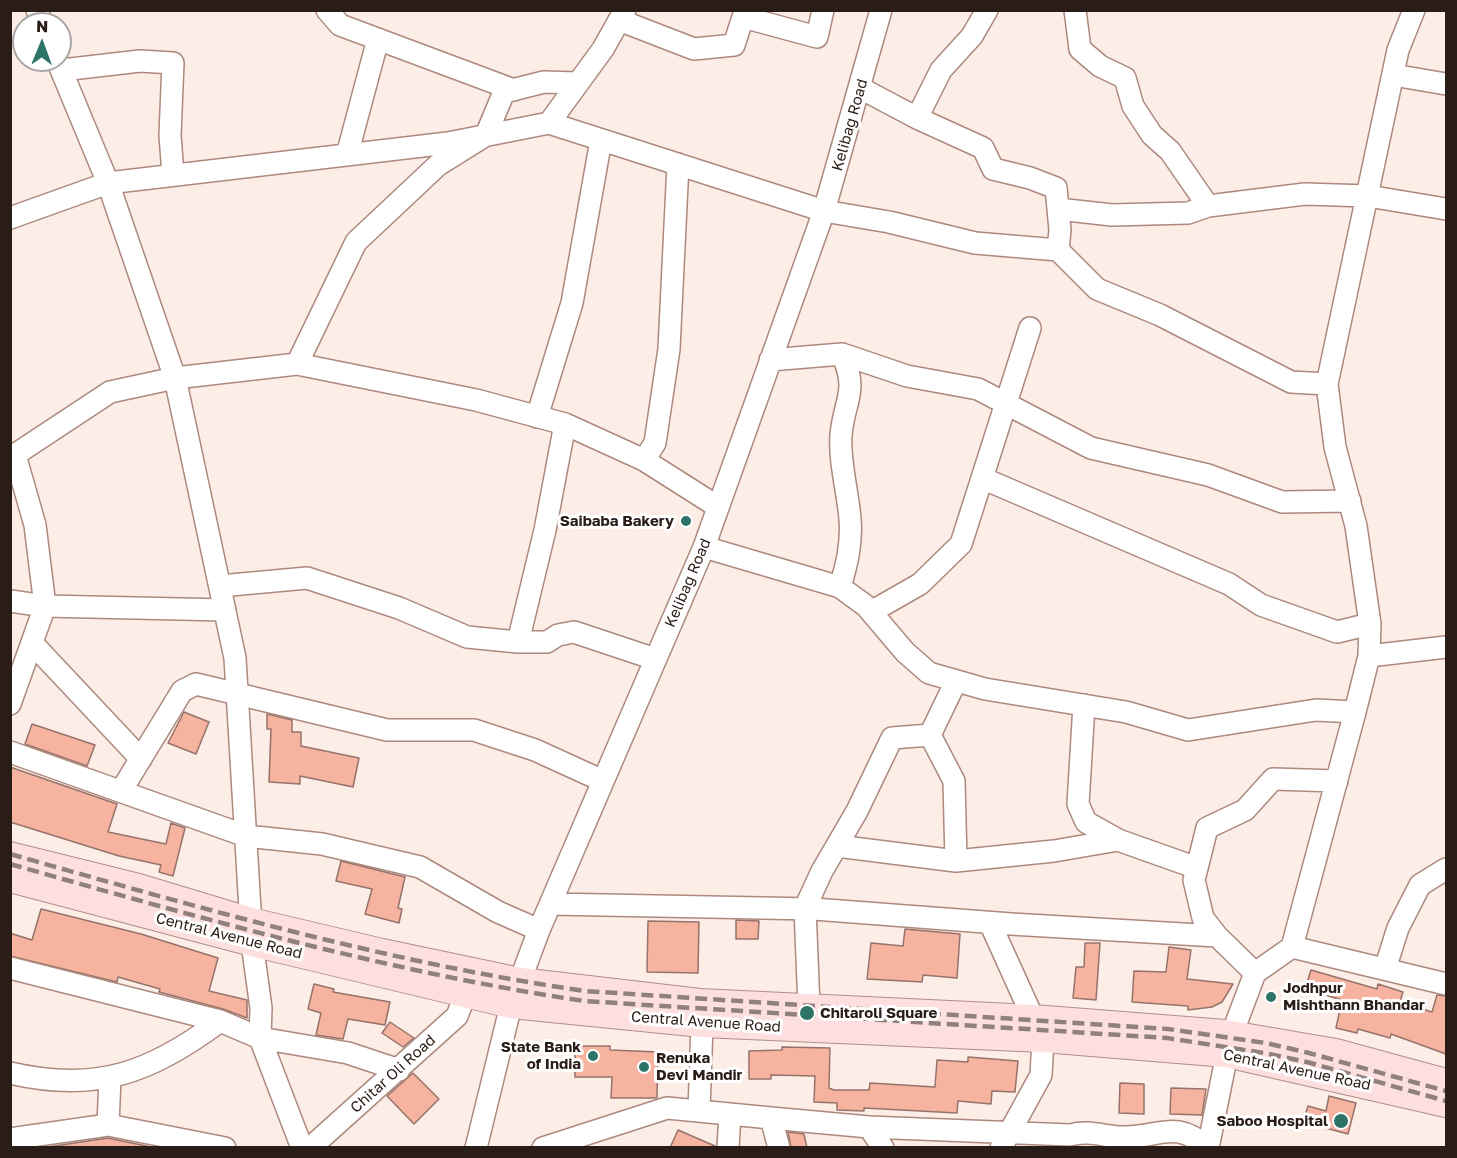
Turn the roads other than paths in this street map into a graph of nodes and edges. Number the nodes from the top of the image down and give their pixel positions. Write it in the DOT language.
graph roads {
  1 [pos="327,10"];
  2 [pos="823,10"];
  3 [pos="881,10"];
  4 [pos="987,10"];
  5 [pos="1075,10"];
  6 [pos="1414,10"];
  7 [pos="623,13"];
  8 [pos="378,39"];
  9 [pos="72,64"];
  10 [pos="63,72"];
  11 [pos="1394,75"];
  12 [pos="578,83"];
  13 [pos="1446,84"];
  14 [pos="861,85"];
  15 [pos="514,90"];
  16 [pos="917,118"];
  17 [pos="549,123"];
  18 [pos="486,135"];
  19 [pos="601,140"];
  20 [pos="347,155"];
  21 [pos="678,164"];
  22 [pos="173,175"];
  23 [pos="108,183"];
  24 [pos="1368,196"];
  25 [pos="1208,206"];
  26 [pos="1058,209"];
  27 [pos="1446,209"];
  28 [pos="824,211"];
  29 [pos="10,218"];
  30 [pos="1058,250"];
  31 [pos="1030,328"];
  32 [pos="842,354"];
  33 [pos="770,360"];
  34 [pos="297,364"];
  35 [pos="175,378"];
  36 [pos="1327,384"];
  37 [pos="1006,403"];
  38 [pos="537,417"];
  39 [pos="565,424"];
  40 [pos="13,457"];
  41 [pos="644,460"];
  42 [pos="982,478"];
  43 [pos="1350,501"];
  44 [pos="718,507"];
  45 [pos="704,547"];
  46 [pos="220,586"];
  47 [pos="840,587"];
  48 [pos="10,601"];
  49 [pos="45,606"];
  50 [pos="225,610"];
  51 [pos="872,612"];
  52 [pos="1370,624"];
  53 [pos="518,642"];
  54 [pos="32,643"];
  55 [pos="1446,647"];
  56 [pos="1369,656"];
  57 [pos="655,659"];
  58 [pos="956,681"];
  59 [pos="12,693"];
  60 [pos="238,693"];
  61 [pos="1084,705"];
  62 [pos="1355,712"];
  63 [pos="930,735"];
  64 [pos="10,752"];
  65 [pos="141,759"];
  66 [pos="603,781"];
  67 [pos="1337,781"];
  68 [pos="121,791"];
  69 [pos="246,836"];
  70 [pos="1118,840"];
  71 [pos="837,846"];
  72 [pos="10,855"];
  73 [pos="956,861"];
  74 [pos="1197,868"];
  75 [pos="1446,869"];
  76 [pos="10,879"];
  77 [pos="551,904"];
  78 [pos="805,908"];
  79 [pos="990,923"];
  80 [pos="539,930"];
  81 [pos="252,932"];
  82 [pos="1217,936"];
  83 [pos="1292,947"];
  84 [pos="10,968"];
  85 [pos="1385,969"];
  86 [pos="1255,973"];
  87 [pos="520,981"];
  88 [pos="1446,984"];
  89 [pos="466,993"];
  90 [pos="511,1005"];
  91 [pos="809,1007"];
  92 [pos="220,1021"];
  93 [pos="702,1024"];
  94 [pos="1038,1029"];
  95 [pos="260,1038"];
  96 [pos="1230,1044"];
  97 [pos="399,1070"];
  98 [pos="10,1073"];
  99 [pos="110,1078"];
  100 [pos="1446,1082"];
  101 [pos="1446,1104"];
  102 [pos="699,1111"];
  103 [pos="730,1114"];
  104 [pos="771,1118"];
  105 [pos="108,1125"];
  106 [pos="869,1127"];
  107 [pos="10,1138"];
  108 [pos="1005,1140"];
  109 [pos="1068,1141"];
  110 [pos="1126,1142"];
  111 [pos="225,1148"];
  112 [pos="302,1148"];
  113 [pos="310,1148"];
  114 [pos="476,1148"];
  115 [pos="543,1148"];
  116 [pos="728,1148"];
  117 [pos="779,1148"];
  118 [pos="883,1148"];
  119 [pos="1208,1148"];
  1 -- 8 [label="street"];
  2 -- 7 [label="street"];
  3 -- 14 [label="street, Kelibag Road"];
  4 -- 16 [label="street"];
  5 -- 25 [label="street"];
  6 -- 11 [label="street"];
  7 -- 12 [label="street"];
  8 -- 15 [label="street"];
  8 -- 20 [label="street"];
  9 -- 22 [label="street"];
  10 -- 23 [label="street"];
  11 -- 13 [label="street"];
  11 -- 24 [label="street"];
  12 -- 15 [label="street"];
  12 -- 17 [label="street"];
  14 -- 16 [label="street"];
  14 -- 28 [label="street, Kelibag Road"];
  15 -- 18 [label="street"];
  16 -- 26 [label="street"];
  17 -- 18 [label="street"];
  17 -- 19 [label="street"];
  18 -- 20 [label="street"];
  18 -- 34 [label="street"];
  19 -- 21 [label="street"];
  19 -- 38 [label="street"];
  20 -- 22 [label="street"];
  21 -- 28 [label="street"];
  21 -- 41 [label="street"];
  22 -- 23 [label="street"];
  23 -- 29 [label="street"];
  23 -- 35 [label="street"];
  24 -- 25 [label="street"];
  24 -- 27 [label="street"];
  24 -- 36 [label="street"];
  25 -- 26 [label="street"];
  26 -- 30 [label="street"];
  28 -- 30 [label="street"];
  28 -- 33 [label="street, Kelibag Road"];
  30 -- 36 [label="street"];
  31 -- 37 [label="street"];
  32 -- 33 [label="street"];
  32 -- 37 [label="street"];
  32 -- 47 [label="street"];
  33 -- 44 [label="street, Kelibag Road"];
  34 -- 35 [label="street"];
  34 -- 38 [label="street"];
  35 -- 40 [label="street"];
  35 -- 46 [label="street"];
  36 -- 43 [label="street"];
  37 -- 42 [label="street"];
  37 -- 43 [label="street"];
  38 -- 39 [label="street"];
  39 -- 41 [label="street"];
  39 -- 53 [label="street"];
  40 -- 49 [label="street"];
  41 -- 44 [label="street"];
  42 -- 51 [label="street"];
  42 -- 52 [label="street"];
  43 -- 52 [label="street"];
  44 -- 45 [label="street, Kelibag Road"];
  45 -- 47 [label="street"];
  45 -- 57 [label="street, Kelibag Road"];
  46 -- 50 [label="street"];
  46 -- 53 [label="street"];
  47 -- 51 [label="street"];
  48 -- 49 [label="street"];
  49 -- 50 [label="street"];
  49 -- 54 [label="street"];
  50 -- 60 [label="street"];
  51 -- 58 [label="street"];
  52 -- 56 [label="street"];
  53 -- 57 [label="street"];
  54 -- 59 [label="street"];
  54 -- 65 [label="street"];
  55 -- 56 [label="street"];
  56 -- 62 [label="street"];
  57 -- 66 [label="street, Kelibag Road"];
  58 -- 61 [label="street"];
  58 -- 63 [label="street"];
  60 -- 65 [label="street"];
  60 -- 66 [label="street"];
  60 -- 69 [label="street"];
  61 -- 62 [label="street"];
  61 -- 70 [label="street"];
  62 -- 67 [label="street"];
  63 -- 71 [label="street"];
  63 -- 73 [label="street"];
  64 -- 68 [label="street"];
  65 -- 68 [label="street"];
  66 -- 77 [label="street, Kelibag Road"];
  67 -- 74 [label="street"];
  67 -- 83 [label="street"];
  68 -- 69 [label="street"];
  69 -- 80 [label="street"];
  69 -- 81 [label="street"];
  70 -- 73 [label="street"];
  70 -- 74 [label="street"];
  71 -- 73 [label="street"];
  71 -- 78 [label="street"];
  72 -- 81 [label="main road"];
  74 -- 82 [label="street"];
  75 -- 85 [label="street"];
  76 -- 81 [label="main road, Central Avenue Road"];
  77 -- 78 [label="street"];
  77 -- 80 [label="street, Kelibag Road"];
  78 -- 79 [label="street"];
  78 -- 91 [label="street"];
  79 -- 82 [label="street"];
  79 -- 94 [label="street"];
  80 -- 87 [label="street, Kelibag Road"];
  81 -- 87 [label="main road"];
  81 -- 89 [label="main road, Central Avenue Road"];
  81 -- 95 [label="street"];
  82 -- 86 [label="street"];
  83 -- 85 [label="street"];
  83 -- 86 [label="street"];
  84 -- 92 [label="street"];
  85 -- 88 [label="street"];
  86 -- 96 [label="street"];
  87 -- 90 [label="street, Kelibag Road"];
  87 -- 91 [label="main road"];
  89 -- 90 [label="main road, Central Avenue Road"];
  89 -- 97 [label="street, Chitar Oli Road"];
  90 -- 93 [label="main road, Central Avenue Road"];
  90 -- 114 [label="street, Kelibag Road"];
  91 -- 94 [label="main road"];
  92 -- 95 [label="street"];
  92 -- 99 [label="street"];
  93 -- 94 [label="main road, Central Avenue Road"];
  93 -- 102 [label="street"];
  94 -- 96 [label="main road, Central Avenue Road"];
  94 -- 108 [label="street"];
  95 -- 97 [label="street"];
  95 -- 112 [label="street"];
  96 -- 100 [label="main road"];
  96 -- 101 [label="main road, Central Avenue Road"];
  96 -- 119 [label="street"];
  97 -- 113 [label="street, Chitar Oli Road"];
  98 -- 99 [label="street"];
  99 -- 105 [label="street"];
  102 -- 103 [label="street"];
  102 -- 115 [label="street"];
  103 -- 104 [label="street"];
  103 -- 116 [label="street"];
  104 -- 106 [label="street"];
  104 -- 117 [label="street"];
  105 -- 107 [label="street"];
  105 -- 111 [label="street"];
  106 -- 108 [label="street"];
  106 -- 118 [label="street"];
  108 -- 109 [label="street"];
  109 -- 110 [label="street"];
  110 -- 119 [label="street"];
}
